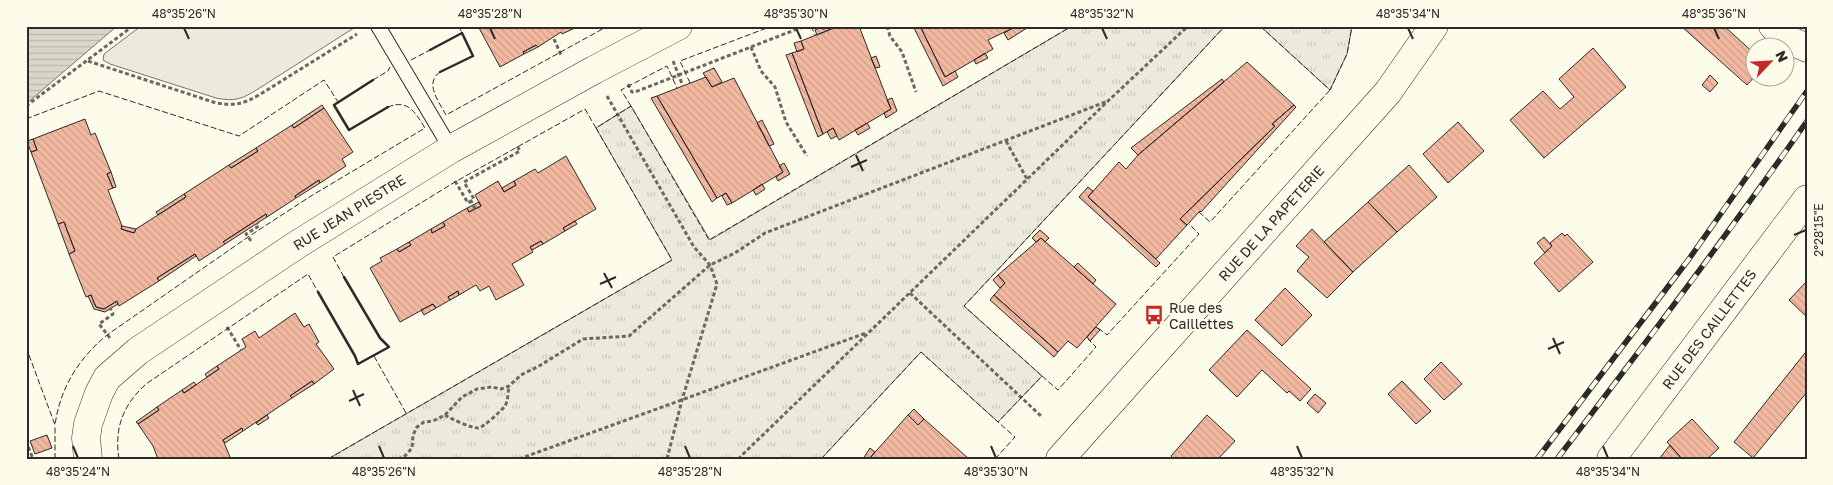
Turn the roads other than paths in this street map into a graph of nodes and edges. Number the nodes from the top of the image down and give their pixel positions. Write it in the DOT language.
graph roads {
  1 [pos="378,26"];
  2 [pos="678,26"];
  3 [pos="1434,26"];
  4 [pos="1773,26"];
  5 [pos="1807,48"];
  6 [pos="451,149"];
  7 [pos="1807,199"];
  8 [pos="88,459"];
  9 [pos="1060,459"];
  10 [pos="1612,459"];
  1 -- 6 [label="lane"];
  2 -- 6 [label="street, RUE JEAN PIESTRE"];
  3 -- 9 [label="street, RUE DE LA PAPETERIE"];
  4 -- 5 [label="street"];
  6 -- 8 [label="street, RUE JEAN PIESTRE"];
  7 -- 10 [label="street, RUE DES CAILLETTES"];
}
